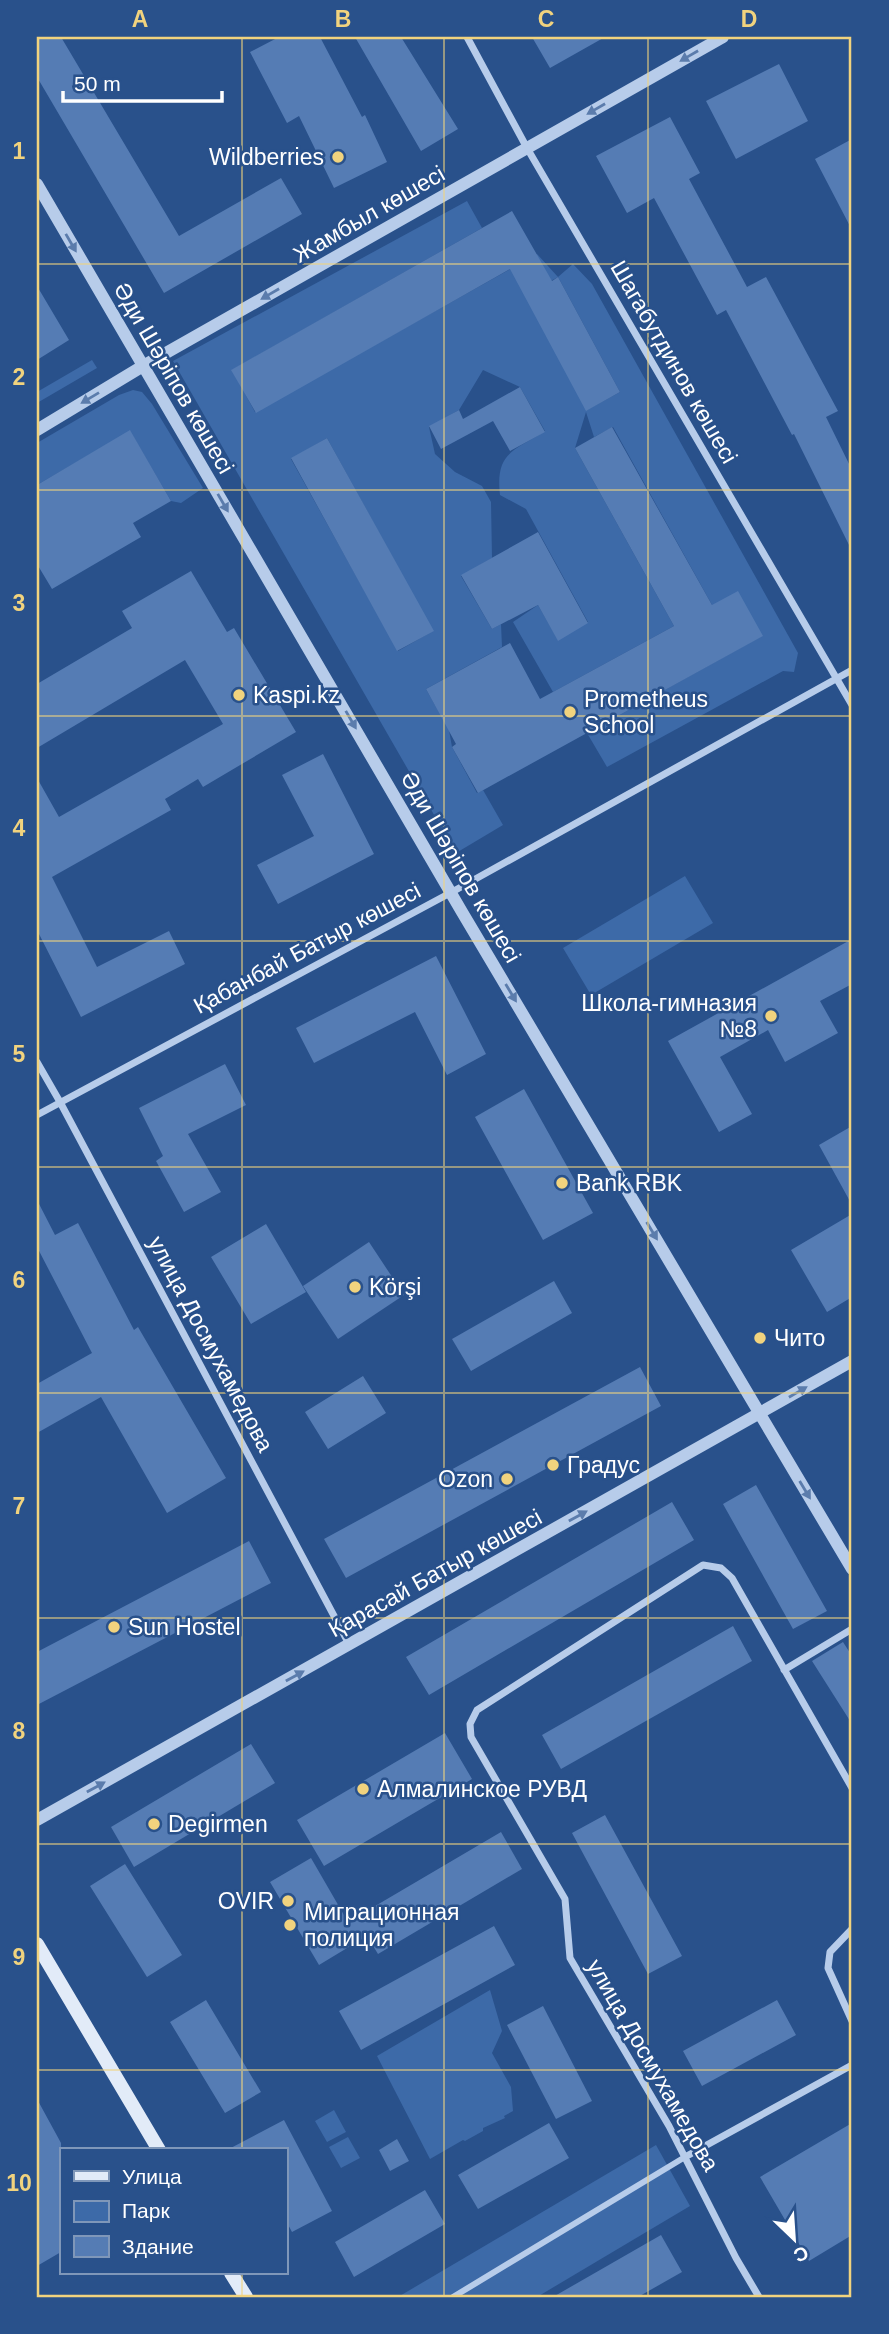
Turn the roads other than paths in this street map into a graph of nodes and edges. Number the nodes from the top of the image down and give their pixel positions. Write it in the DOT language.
graph roads {
  1 [pos="467,37"];
  2 [pos="723,37"];
  3 [pos="527,148"];
  4 [pos="37,184"];
  5 [pos="143,366"];
  6 [pos="37,430"];
  7 [pos="852,670"];
  8 [pos="837,679"];
  9 [pos="852,705"];
  10 [pos="452,892"];
  11 [pos="37,1062"];
  12 [pos="60,1102"];
  13 [pos="37,1115"];
  14 [pos="852,1361"];
  15 [pos="761,1414"];
  16 [pos="852,1569"];
  17 [pos="852,1629"];
  18 [pos="349,1645"];
  19 [pos="784,1670"];
  20 [pos="852,1788"];
  21 [pos="37,1821"];
  22 [pos="852,1929"];
  23 [pos="37,1944"];
  24 [pos="852,2021"];
  25 [pos="852,2065"];
  26 [pos="158,2148"];
  27 [pos="685,2157"];
  28 [pos="232,2274"];
  29 [pos="246,2297"];
  30 [pos="453,2297"];
  31 [pos="759,2297"];
  1 -- 3 [label="street, Шагабутдинов көшесі"];
  2 -- 3 [label="street, Жамбыл көшесі, one-way"];
  3 -- 5 [label="street, Жамбыл көшесі, one-way"];
  3 -- 8 [label="street, Шагабутдинов көшесі"];
  4 -- 5 [label="street, Әди Шәріпов көшесі, one-way"];
  5 -- 6 [label="street, Жамбыл көшесі, one-way"];
  5 -- 10 [label="street, Әди Шәріпов көшесі, one-way"];
  7 -- 8 [label="street, Қабанбай Батыр көшесі"];
  8 -- 9 [label="street, Шагабутдинов көшесі"];
  8 -- 10 [label="street, Қабанбай Батыр көшесі"];
  10 -- 12 [label="street, Қабанбай Батыр көшесі"];
  10 -- 15 [label="street, Әди Шәріпов көшесі, one-way"];
  11 -- 12 [label="street, улица Досмухамедова"];
  12 -- 13 [label="street, Қабанбай Батыр көшесі"];
  12 -- 18 [label="street, улица Досмухамедова"];
  15 -- 14 [label="street, Қарасай Батыр көшесі, one-way"];
  15 -- 16 [label="street, Әди Шәріпов көшесі, one-way"];
  18 -- 15 [label="street, Қарасай Батыр көшесі, one-way"];
  17 -- 19 [label="street"];
  21 -- 18 [label="street, Қарасай Батыр көшесі, one-way"];
  19 -- 20 [label="street"];
  19 -- 27 [label="street, улица Досмухамедова"];
  22 -- 24 [label="street"];
  23 -- 26 [label="main road"];
  25 -- 27 [label="street"];
  27 -- 30 [label="street"];
  27 -- 31 [label="street, улица Досмухамедова"];
  28 -- 29 [label="main road"];
}
